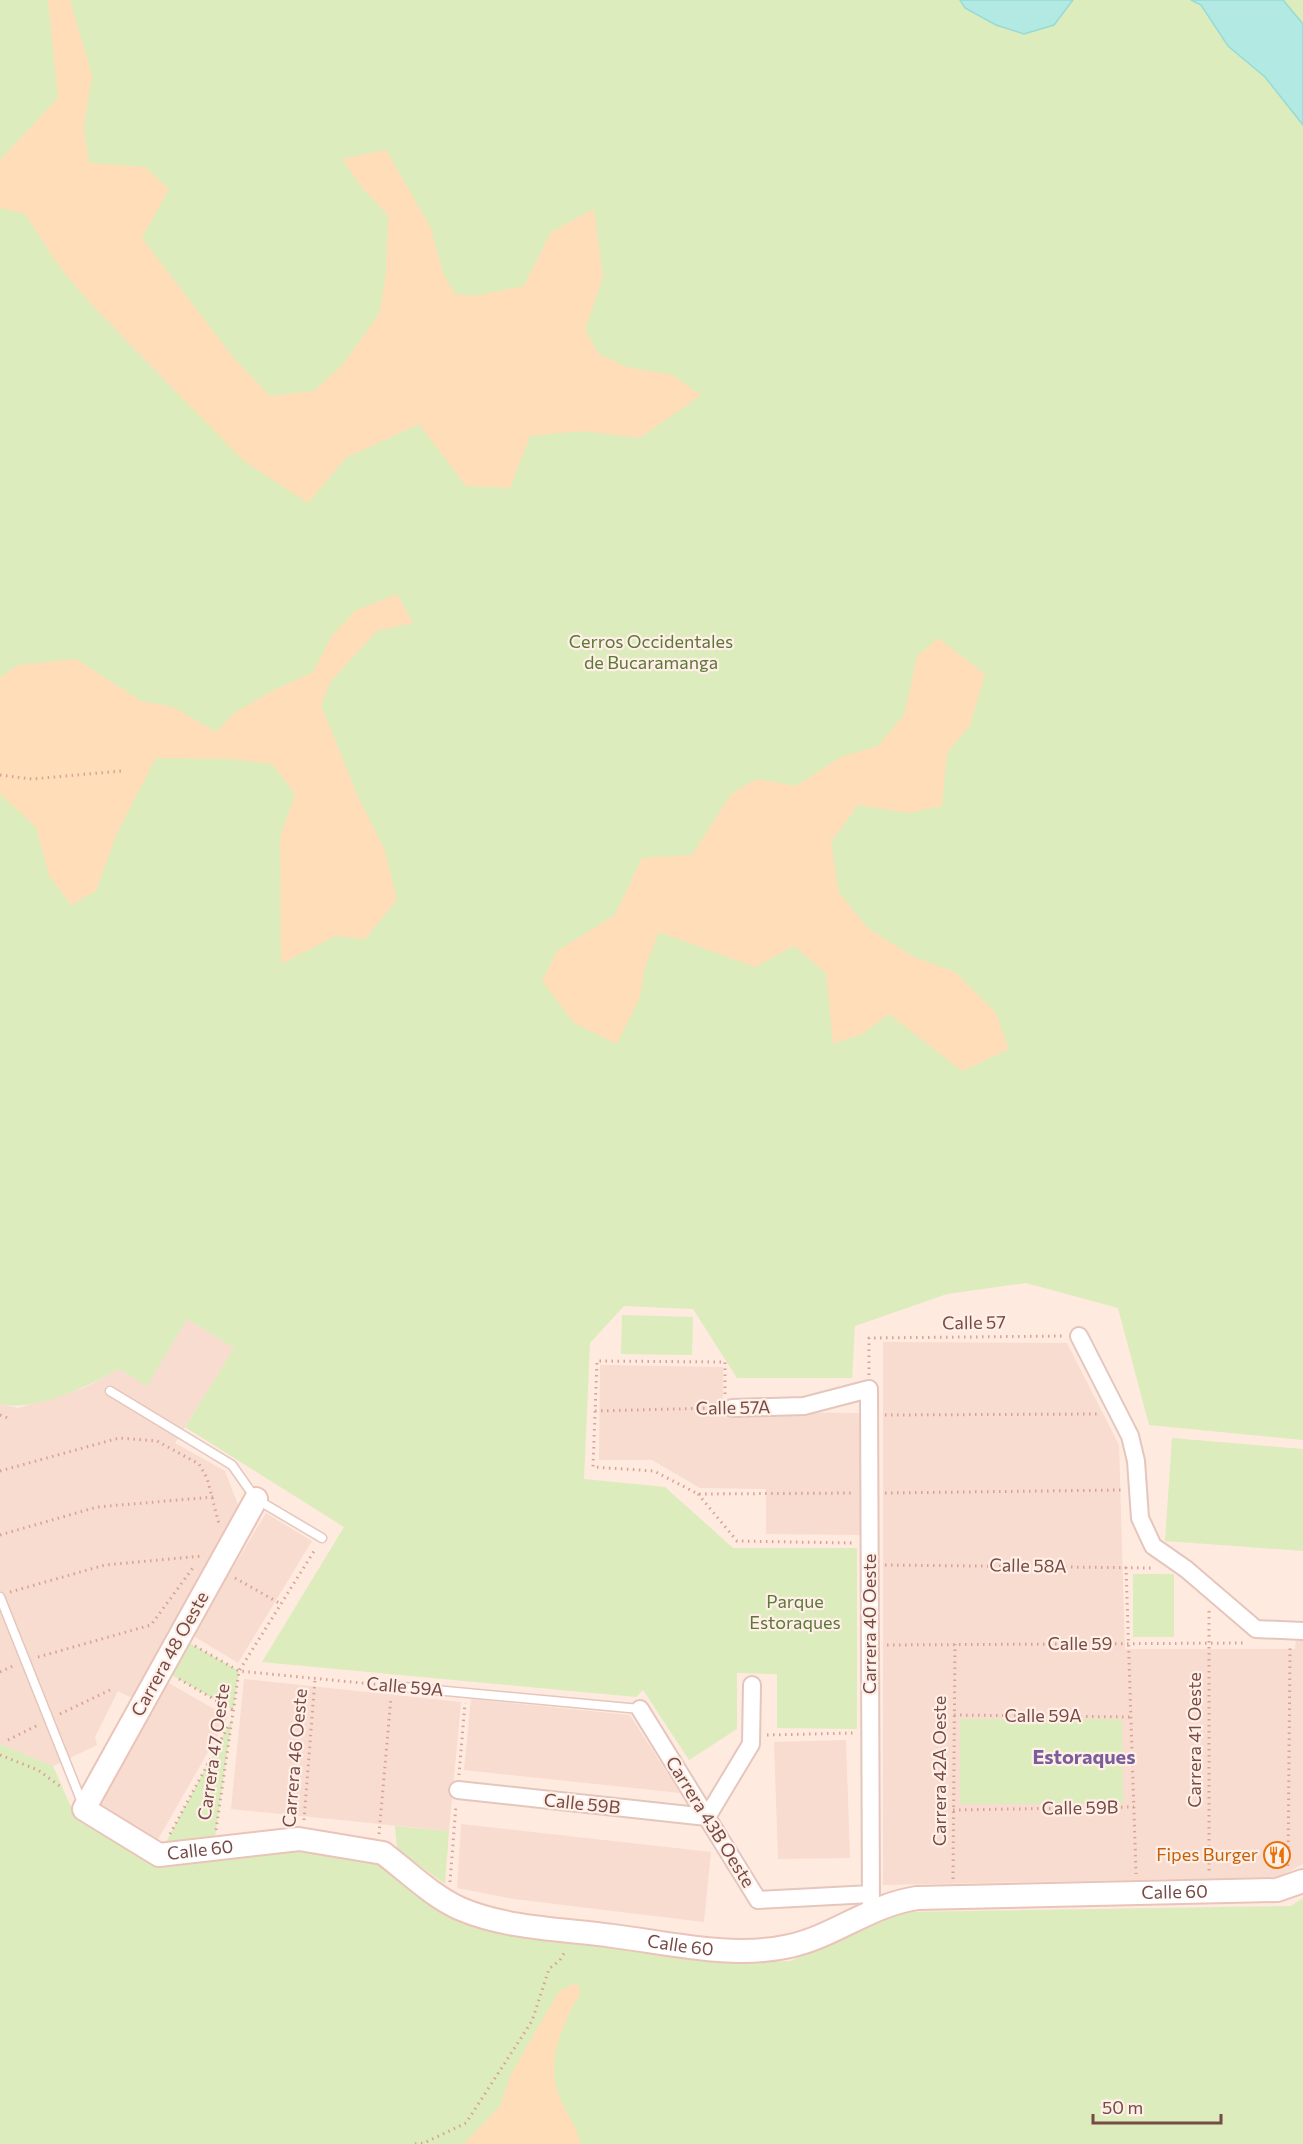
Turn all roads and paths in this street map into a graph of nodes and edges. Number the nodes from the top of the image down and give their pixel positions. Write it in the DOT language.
graph roads {
  1 [pos="121,771"];
  2 [pos="0,776"];
  3 [pos="1080,1336"];
  4 [pos="868,1389"];
  5 [pos="110,1391"];
  6 [pos="728,1408"];
  7 [pos="595,1411"];
  8 [pos="1119,1413"];
  9 [pos="0,1415"];
  10 [pos="869,1415"];
  11 [pos="8,1418"];
  12 [pos="593,1467"];
  13 [pos="0,1471"];
  14 [pos="698,1494"];
  15 [pos="214,1497"];
  16 [pos="256,1499"];
  17 [pos="217,1533"];
  18 [pos="0,1534"];
  19 [pos="322,1538"];
  20 [pos="869,1543"];
  21 [pos="208,1547"];
  22 [pos="210,1562"];
  23 [pos="869,1564"];
  24 [pos="1126,1567"];
  25 [pos="1186,1569"];
  26 [pos="1209,1588"];
  27 [pos="0,1596"];
  28 [pos="281,1604"];
  29 [pos="1297,1631"];
  30 [pos="179,1637"];
  31 [pos="1129,1643"];
  32 [pos="1209,1643"];
  33 [pos="1255,1643"];
  34 [pos="955,1644"];
  35 [pos="870,1645"];
  36 [pos="25,1660"];
  37 [pos="162,1669"];
  38 [pos="239,1671"];
  39 [pos="0,1672"];
  40 [pos="315,1679"];
  41 [pos="752,1685"];
  42 [pos="392,1686"];
  43 [pos="640,1709"];
  44 [pos="233,1710"];
  45 [pos="954,1715"];
  46 [pos="1131,1717"];
  47 [pos="232,1719"];
  48 [pos="870,1732"];
  49 [pos="751,1736"];
  50 [pos="0,1755"];
  51 [pos="458,1790"];
  52 [pos="1134,1807"];
  53 [pos="84,1809"];
  54 [pos="953,1810"];
  55 [pos="707,1817"];
  56 [pos="302,1839"];
  57 [pos="213,1849"];
  58 [pos="378,1851"];
  59 [pos="159,1855"];
  60 [pos="1295,1885"];
  61 [pos="1209,1892"];
  62 [pos="1136,1893"];
  63 [pos="953,1897"];
  64 [pos="871,1902"];
  65 [pos="572,1931"];
  66 [pos="415,2144"];
  1 -- 2 [label="path"];
  3 -- 4 [label="path, Calle 57"];
  3 -- 8 [label="street"];
  4 -- 6 [label="street, Calle 57A"];
  4 -- 10 [label="street, Carrera 40 Oeste"];
  5 -- 16 [label="lane"];
  6 -- 7 [label="path, Calle 57A"];
  6 -- 7 [label="path"];
  7 -- 12 [label="path"];
  8 -- 10 [label="path"];
  8 -- 25 [label="street"];
  9 -- 11 [label="path"];
  10 -- 20 [label="street, Carrera 40 Oeste"];
  13 -- 15 [label="path"];
  14 -- 20 [label="path"];
  15 -- 17 [label="path"];
  15 -- 18 [label="path"];
  16 -- 19 [label="lane"];
  16 -- 22 [label="street, Carrera 48 Oeste"];
  19 -- 28 [label="path, Carrera 47 Oeste"];
  20 -- 23 [label="street, Carrera 40 Oeste"];
  21 -- 22 [label="path"];
  22 -- 27 [label="path"];
  22 -- 28 [label="path"];
  22 -- 30 [label="street, Carrera 48 Oeste"];
  22 -- 36 [label="path"];
  23 -- 24 [label="path, Calle 58A"];
  23 -- 35 [label="street, Carrera 40 Oeste"];
  24 -- 25 [label="path, Calle 58A"];
  24 -- 31 [label="path"];
  25 -- 26 [label="street"];
  26 -- 29 [label="street"];
  26 -- 32 [label="path, Carrera 41 Oeste"];
  27 -- 36 [label="lane"];
  28 -- 38 [label="path, Carrera 47 Oeste"];
  29 -- 60 [label="path"];
  30 -- 37 [label="street, Carrera 48 Oeste"];
  30 -- 38 [label="path, Calle 59A"];
  31 -- 32 [label="path, Calle 59"];
  31 -- 34 [label="path, Calle 59"];
  31 -- 46 [label="path"];
  32 -- 33 [label="path, Calle 59"];
  32 -- 61 [label="path, Carrera 41 Oeste"];
  34 -- 35 [label="path, Calle 59"];
  34 -- 45 [label="path, Carrera 42A Oeste"];
  35 -- 48 [label="street, Carrera 40 Oeste"];
  36 -- 39 [label="path"];
  36 -- 53 [label="lane"];
  37 -- 44 [label="path"];
  37 -- 53 [label="street, Carrera 48 Oeste"];
  38 -- 40 [label="path, Calle 59A"];
  38 -- 44 [label="path, Carrera 47 Oeste"];
  40 -- 42 [label="path, Calle 59A"];
  40 -- 56 [label="path, Carrera 46 Oeste"];
  41 -- 49 [label="street"];
  42 -- 43 [label="lane, Calle 59A"];
  42 -- 58 [label="path"];
  43 -- 55 [label="street, Carrera 43B Oeste"];
  44 -- 47 [label="path, Carrera 47 Oeste"];
  45 -- 46 [label="path, Calle 59A"];
  45 -- 54 [label="path, Carrera 42A Oeste"];
  46 -- 52 [label="path"];
  47 -- 57 [label="path, Carrera 47 Oeste"];
  47 -- 59 [label="path"];
  48 -- 49 [label="path"];
  48 -- 64 [label="street, Carrera 40 Oeste"];
  49 -- 55 [label="street"];
  50 -- 53 [label="path"];
  51 -- 55 [label="street, Calle 59B"];
  52 -- 54 [label="path, Calle 59B"];
  52 -- 62 [label="path"];
  53 -- 59 [label="street, Calle 60"];
  54 -- 63 [label="path, Carrera 42A Oeste"];
  55 -- 64 [label="street, Carrera 43B Oeste"];
  56 -- 57 [label="street, Calle 60"];
  56 -- 58 [label="street, Calle 60"];
  57 -- 59 [label="street, Calle 60"];
  58 -- 65 [label="street, Calle 60"];
  60 -- 61 [label="street, Calle 60"];
  61 -- 62 [label="street, Calle 60"];
  62 -- 63 [label="street, Calle 60"];
  63 -- 64 [label="street, Calle 60"];
  64 -- 65 [label="street, Calle 60"];
  65 -- 66 [label="path"];
}
